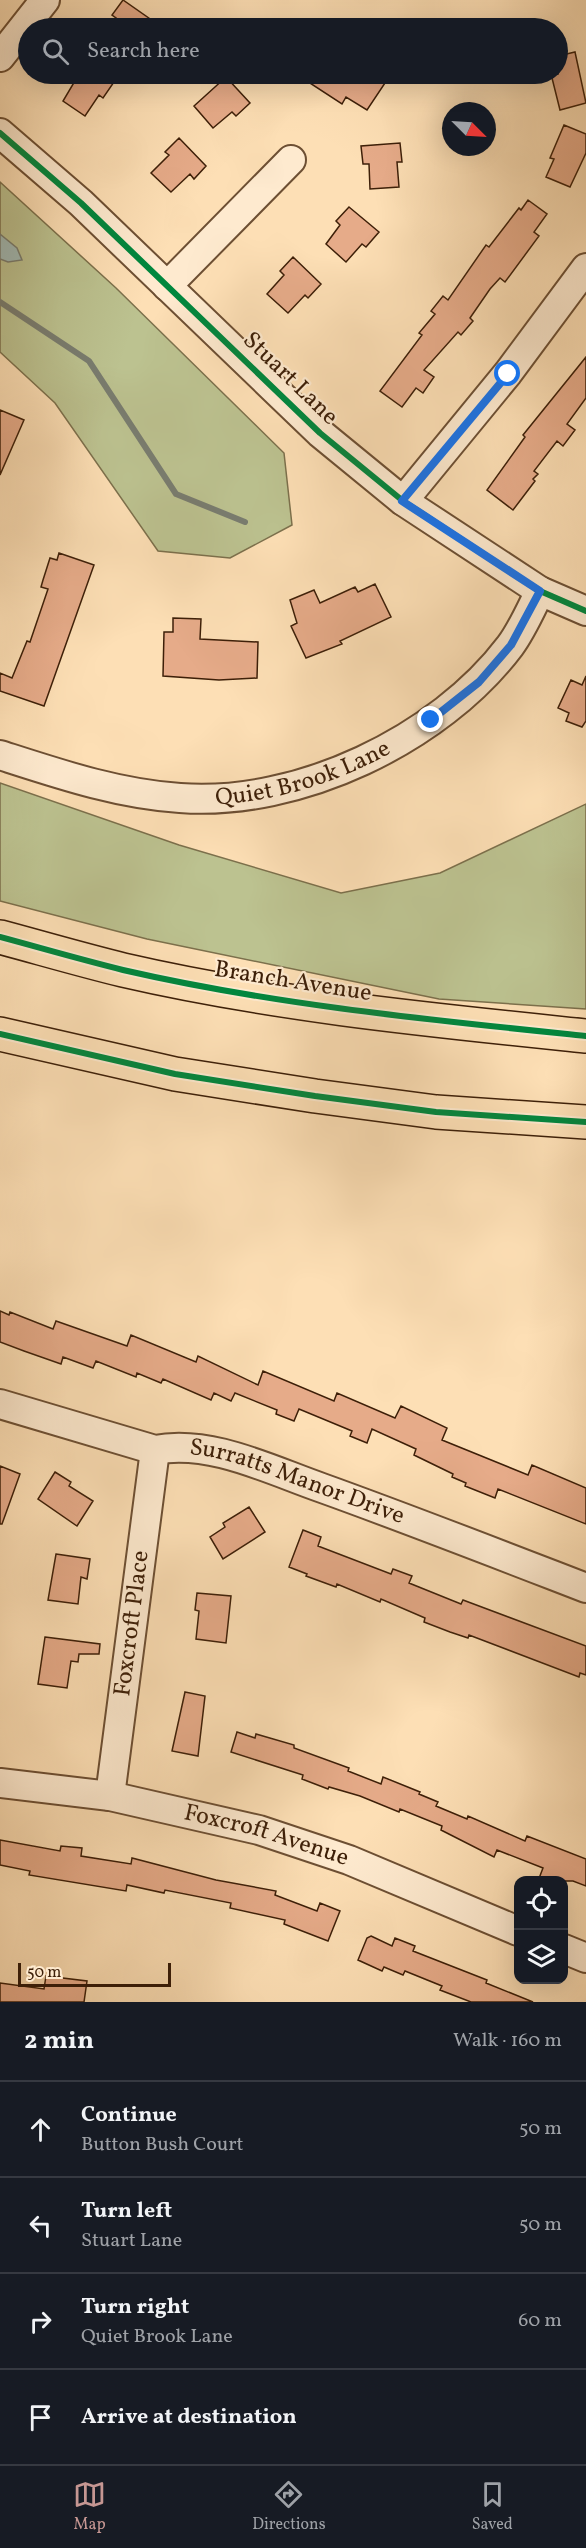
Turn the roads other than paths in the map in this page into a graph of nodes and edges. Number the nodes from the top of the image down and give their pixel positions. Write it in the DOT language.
graph roads {
  1 [pos="45,0"];
  2 [pos="31,18"];
  3 [pos="18,34"];
  4 [pos="0,57"];
  5 [pos="0,133"];
  6 [pos="291,160"];
  7 [pos="586,268"];
  8 [pos="167,286"];
  9 [pos="402,501"];
  10 [pos="540,591"];
  11 [pos="586,610"];
  12 [pos="0,755"];
  13 [pos="0,937"];
  14 [pos="0,1034"];
  15 [pos="586,1036"];
  16 [pos="586,1122"];
  17 [pos="0,1404"];
  18 [pos="155,1450"];
  19 [pos="586,1588"];
  20 [pos="0,1783"];
  21 [pos="110,1796"];
  22 [pos="517,1930"];
  23 [pos="568,1951"];
  24 [pos="586,1958"];
  1 -- 2 [label="street"];
  3 -- 4 [label="street"];
  5 -- 8 [label="street, Stuart Lane"];
  6 -- 8 [label="street"];
  7 -- 9 [label="street"];
  8 -- 9 [label="street, Stuart Lane"];
  9 -- 10 [label="street, Stuart Lane"];
  10 -- 11 [label="street, Stuart Lane"];
  10 -- 12 [label="street, Quiet Brook Lane"];
  13 -- 15 [label="highway, Branch Avenue"];
  14 -- 16 [label="highway"];
  17 -- 18 [label="street, Surratts Manor Drive"];
  18 -- 19 [label="street, Surratts Manor Drive"];
  18 -- 21 [label="street, Foxcroft Place"];
  20 -- 21 [label="street, Foxcroft Avenue"];
  21 -- 22 [label="street, Foxcroft Avenue"];
  23 -- 24 [label="street"];
}
